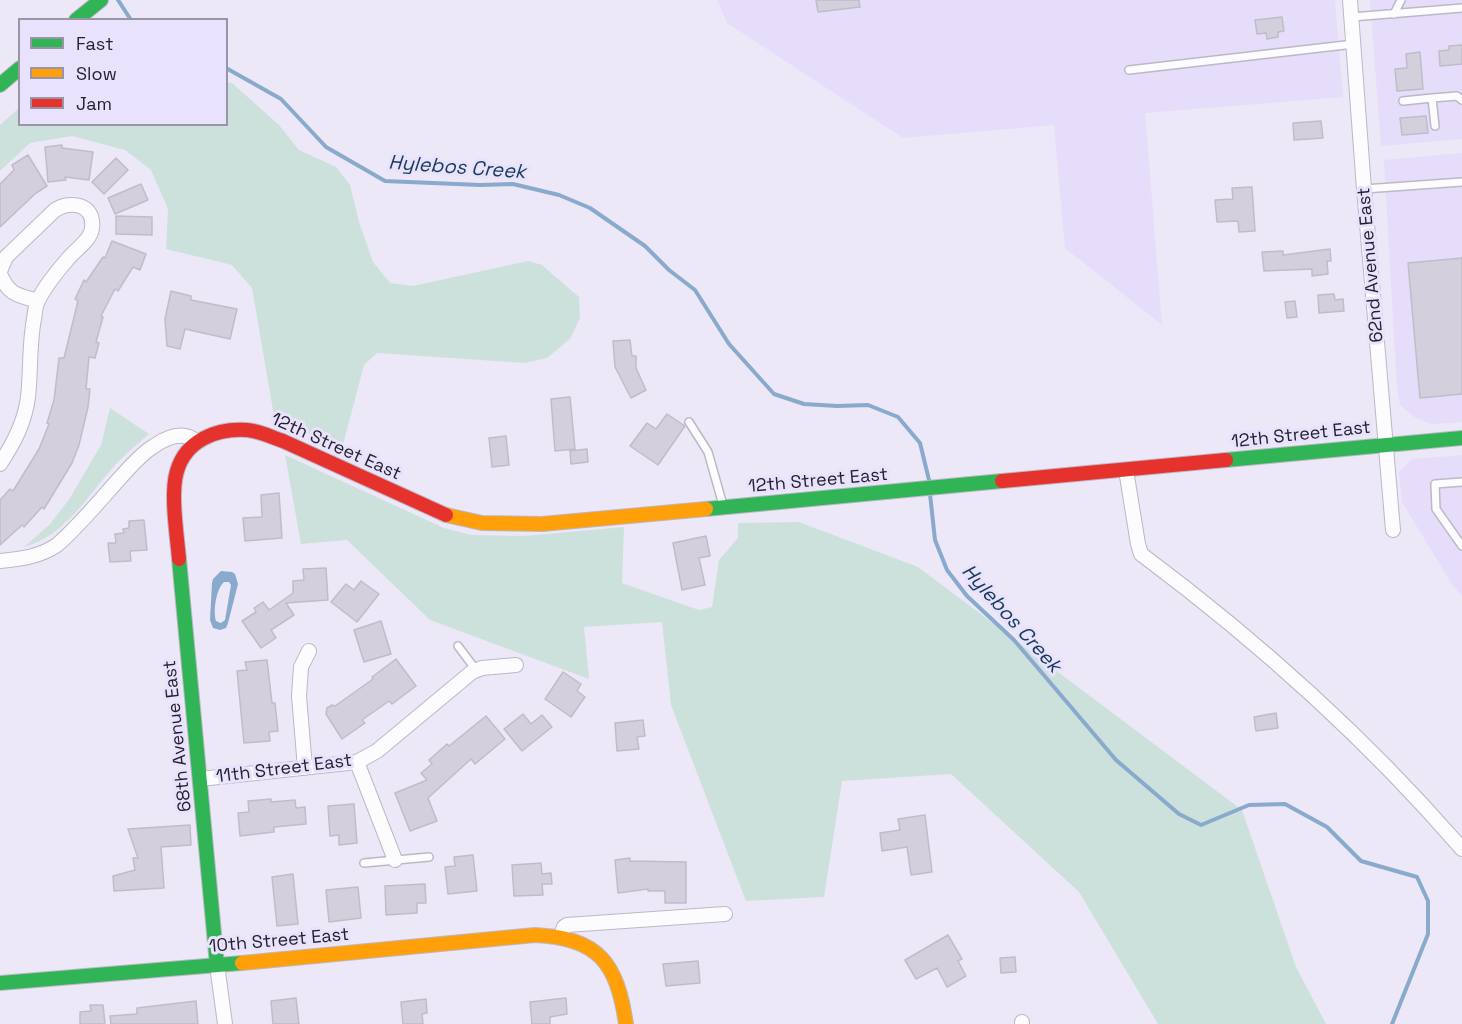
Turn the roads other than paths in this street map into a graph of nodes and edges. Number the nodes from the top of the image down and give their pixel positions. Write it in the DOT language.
graph roads {
  1 [pos="101,0"];
  2 [pos="1350,0"];
  3 [pos="1401,0"];
  4 [pos="1462,8"];
  5 [pos="1394,14"];
  6 [pos="79,17"];
  7 [pos="1352,17"];
  8 [pos="1354,44"];
  9 [pos="18,70"];
  10 [pos="1130,70"];
  11 [pos="0,85"];
  12 [pos="1432,98"];
  13 [pos="1462,100"];
  14 [pos="1403,101"];
  15 [pos="1435,126"];
  16 [pos="1462,182"];
  17 [pos="1364,189"];
  18 [pos="0,272"];
  19 [pos="38,302"];
  20 [pos="689,422"];
  21 [pos="1462,438"];
  22 [pos="193,445"];
  23 [pos="1387,445"];
  24 [pos="0,464"];
  25 [pos="1126,470"];
  26 [pos="1462,482"];
  27 [pos="723,508"];
  28 [pos="1393,530"];
  29 [pos="1462,546"];
  30 [pos="0,561"];
  31 [pos="458,646"];
  32 [pos="309,651"];
  33 [pos="516,665"];
  34 [pos="476,670"];
  35 [pos="357,762"];
  36 [pos="305,768"];
  37 [pos="201,779"];
  38 [pos="1462,849"];
  39 [pos="429,857"];
  40 [pos="395,860"];
  41 [pos="364,863"];
  42 [pos="725,914"];
  43 [pos="561,936"];
  44 [pos="217,965"];
  45 [pos="0,983"];
  46 [pos="225,1024"];
  47 [pos="626,1024"];
  1 -- 6 [label="street"];
  2 -- 7 [label="street, 62nd Avenue East"];
  3 -- 5 [label="lane"];
  4 -- 5 [label="lane"];
  5 -- 7 [label="lane"];
  7 -- 8 [label="street, 62nd Avenue East"];
  8 -- 10 [label="lane"];
  8 -- 17 [label="street, 62nd Avenue East"];
  9 -- 11 [label="street"];
  12 -- 13 [label="lane"];
  12 -- 14 [label="lane"];
  12 -- 15 [label="lane"];
  16 -- 17 [label="lane"];
  17 -- 23 [label="street, 62nd Avenue East"];
  18 -- 19 [label="street"];
  18 -- 19 [label="street"];
  19 -- 24 [label="street"];
  20 -- 27 [label="lane"];
  21 -- 23 [label="street, 12th Street East"];
  22 -- 27 [label="street, 12th Street East"];
  22 -- 30 [label="street, 12th Street East"];
  22 -- 37 [label="street, 68th Avenue East"];
  23 -- 25 [label="street, 12th Street East"];
  23 -- 28 [label="street, 62nd Avenue East"];
  25 -- 27 [label="street, 12th Street East"];
  25 -- 38 [label="street"];
  26 -- 29 [label="lane"];
  31 -- 34 [label="lane"];
  32 -- 36 [label="street"];
  33 -- 34 [label="street, 11th Street East"];
  34 -- 35 [label="street, 11th Street East"];
  35 -- 36 [label="street, 11th Street East"];
  35 -- 40 [label="street"];
  36 -- 37 [label="street, 11th Street East"];
  37 -- 44 [label="street, 68th Avenue East"];
  39 -- 40 [label="lane"];
  40 -- 41 [label="lane"];
  42 -- 43 [label="street"];
  43 -- 44 [label="street, 10th Street East"];
  43 -- 47 [label="street"];
  44 -- 45 [label="street, 10th Street East"];
  44 -- 46 [label="street, 68th Avenue East"];
}
